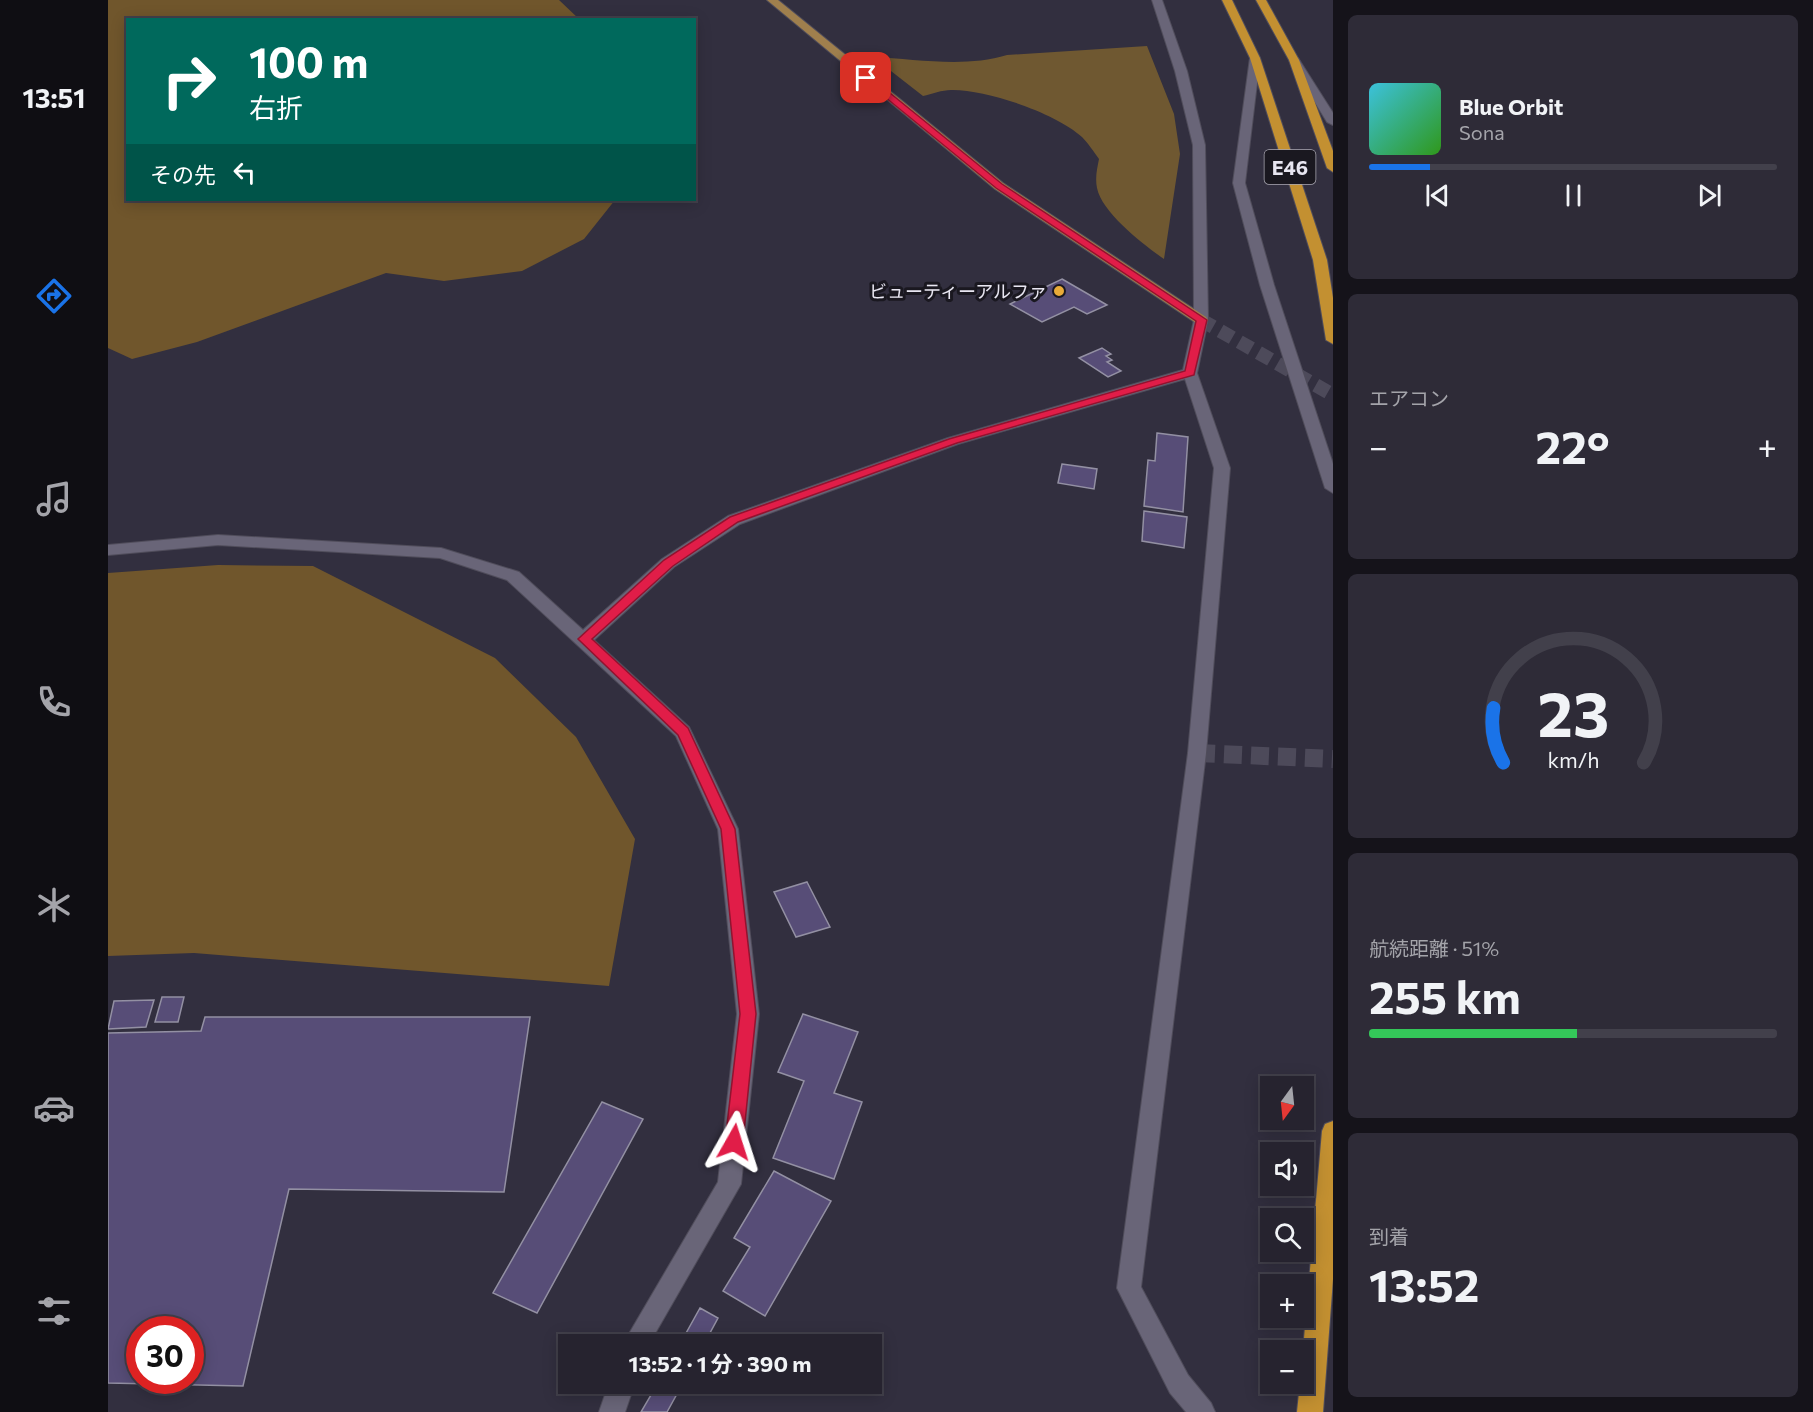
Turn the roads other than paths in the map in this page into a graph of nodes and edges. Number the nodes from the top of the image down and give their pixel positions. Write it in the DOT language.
graph roads {
  1 [pos="772,0"];
  2 [pos="1157,0"];
  3 [pos="1227,0"];
  4 [pos="1262,0"];
  5 [pos="1255,58"];
  6 [pos="1294,60"];
  7 [pos="1333,122"];
  8 [pos="1333,168"];
  9 [pos="1201,320"];
  10 [pos="1333,340"];
  11 [pos="1190,373"];
  12 [pos="1333,488"];
  13 [pos="108,550"];
  14 [pos="584,639"];
  15 [pos="1333,1131"];
  16 [pos="641,1334"];
  17 [pos="618,1394"];
  18 [pos="612,1412"];
  19 [pos="1202,1412"];
  20 [pos="1310,1412"];
  1 -- 9 [label="main road"];
  2 -- 9 [label="street"];
  3 -- 5 [label="highway, E46"];
  4 -- 6 [label="highway, E46"];
  5 -- 10 [label="highway, E46"];
  5 -- 12 [label="street"];
  6 -- 7 [label="street"];
  6 -- 8 [label="highway, E46"];
  9 -- 11 [label="street"];
  11 -- 14 [label="street"];
  11 -- 19 [label="street"];
  13 -- 14 [label="street"];
  14 -- 16 [label="street"];
  15 -- 20 [label="highway"];
  17 -- 18 [label="street"];
}
